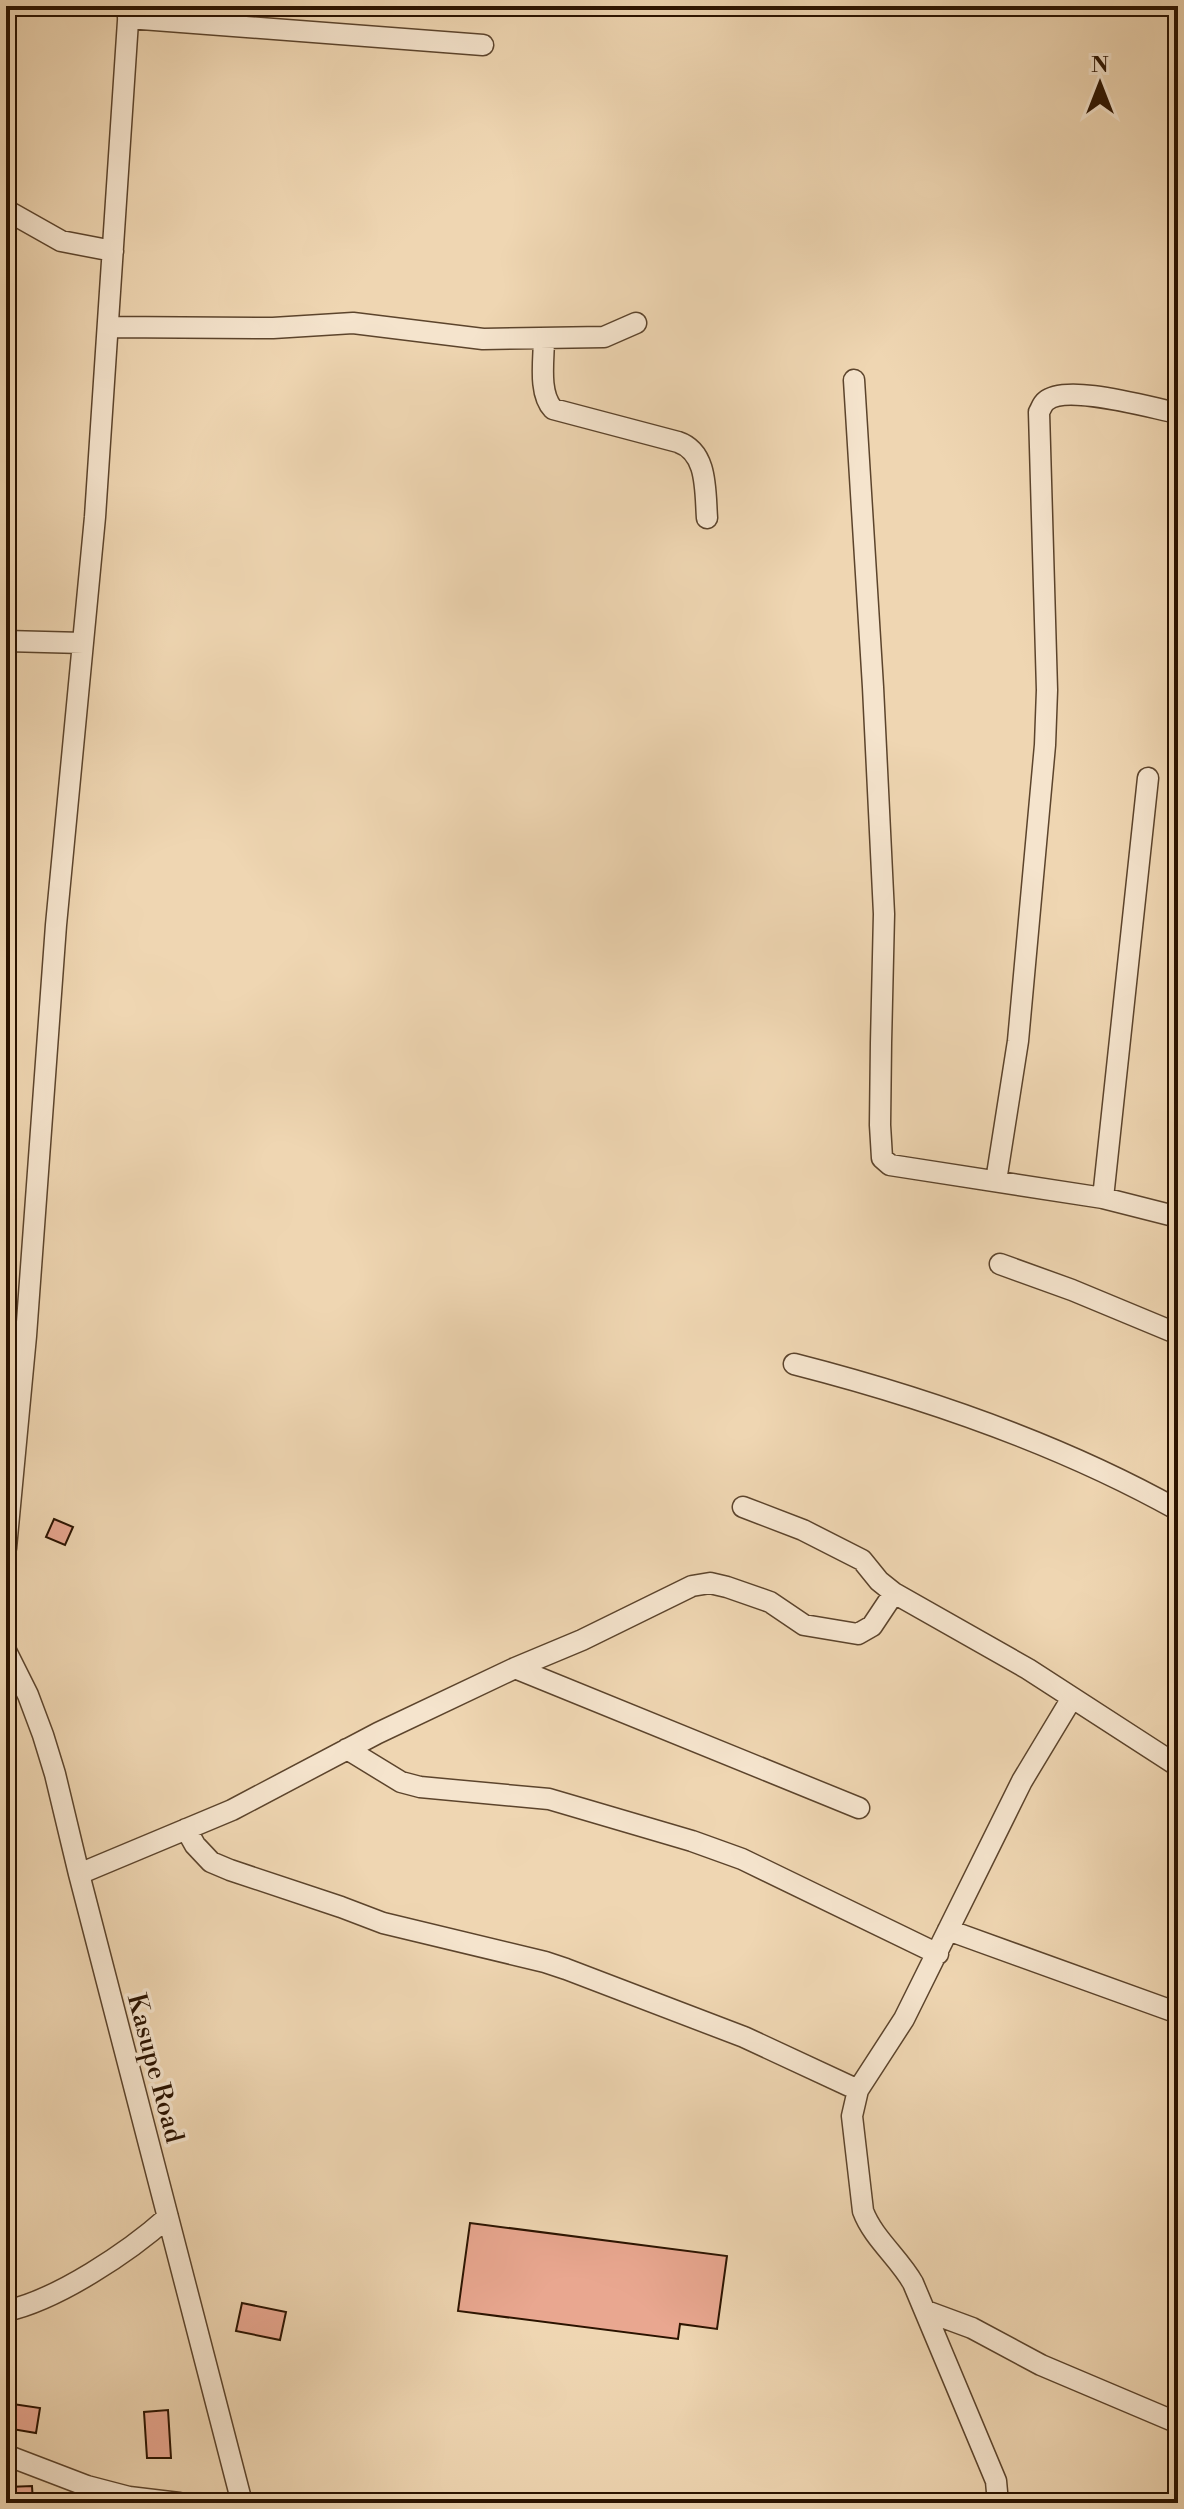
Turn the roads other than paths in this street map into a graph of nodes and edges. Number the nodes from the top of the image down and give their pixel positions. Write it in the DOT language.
graph roads {
  1 [pos="128,12"];
  2 [pos="483,45"];
  3 [pos="6,210"];
  4 [pos="113,251"];
  5 [pos="636,323"];
  6 [pos="108,327"];
  7 [pos="544,338"];
  8 [pos="854,380"];
  9 [pos="1178,413"];
  10 [pos="707,518"];
  11 [pos="6,641"];
  12 [pos="83,643"];
  13 [pos="1148,778"];
  14 [pos="996,1181"];
  15 [pos="1103,1198"];
  16 [pos="1178,1217"];
  17 [pos="1000,1264"];
  18 [pos="1178,1334"];
  19 [pos="794,1364"];
  20 [pos="743,1507"];
  21 [pos="1178,1510"];
  22 [pos="6,1548"];
  23 [pos="894,1593"];
  24 [pos="6,1651"];
  25 [pos="515,1668"];
  26 [pos="1072,1698"];
  27 [pos="347,1749"];
  28 [pos="1178,1766"];
  29 [pos="859,1808"];
  30 [pos="186,1829"];
  31 [pos="79,1874"];
  32 [pos="948,1930"];
  33 [pos="938,1954"];
  34 [pos="1178,2013"];
  35 [pos="858,2090"];
  36 [pos="168,2217"];
  37 [pos="6,2311"];
  38 [pos="926,2311"];
  39 [pos="1178,2423"];
  40 [pos="6,2455"];
  41 [pos="179,2503"];
  42 [pos="242,2503"];
  43 [pos="998,2503"];
  1 -- 2 [label="street"];
  1 -- 4 [label="street"];
  3 -- 4 [label="street"];
  4 -- 6 [label="street"];
  5 -- 7 [label="street"];
  6 -- 7 [label="street"];
  6 -- 12 [label="street"];
  7 -- 10 [label="street"];
  8 -- 14 [label="street"];
  9 -- 14 [label="street"];
  11 -- 12 [label="street"];
  12 -- 22 [label="street"];
  13 -- 15 [label="street"];
  14 -- 15 [label="street"];
  15 -- 16 [label="street"];
  17 -- 18 [label="street"];
  19 -- 21 [label="street"];
  20 -- 23 [label="street"];
  23 -- 25 [label="street"];
  23 -- 26 [label="street"];
  24 -- 31 [label="street, Kasupe Road"];
  25 -- 27 [label="street"];
  25 -- 29 [label="street"];
  26 -- 28 [label="street"];
  26 -- 32 [label="street"];
  27 -- 30 [label="street"];
  27 -- 33 [label="street"];
  30 -- 31 [label="street"];
  30 -- 35 [label="street"];
  31 -- 36 [label="street, Kasupe Road"];
  32 -- 33 [label="street"];
  32 -- 34 [label="street"];
  33 -- 35 [label="street"];
  35 -- 38 [label="street"];
  36 -- 37 [label="street"];
  36 -- 42 [label="street, Kasupe Road"];
  38 -- 39 [label="street"];
  38 -- 43 [label="street"];
  40 -- 41 [label="street"];
}
